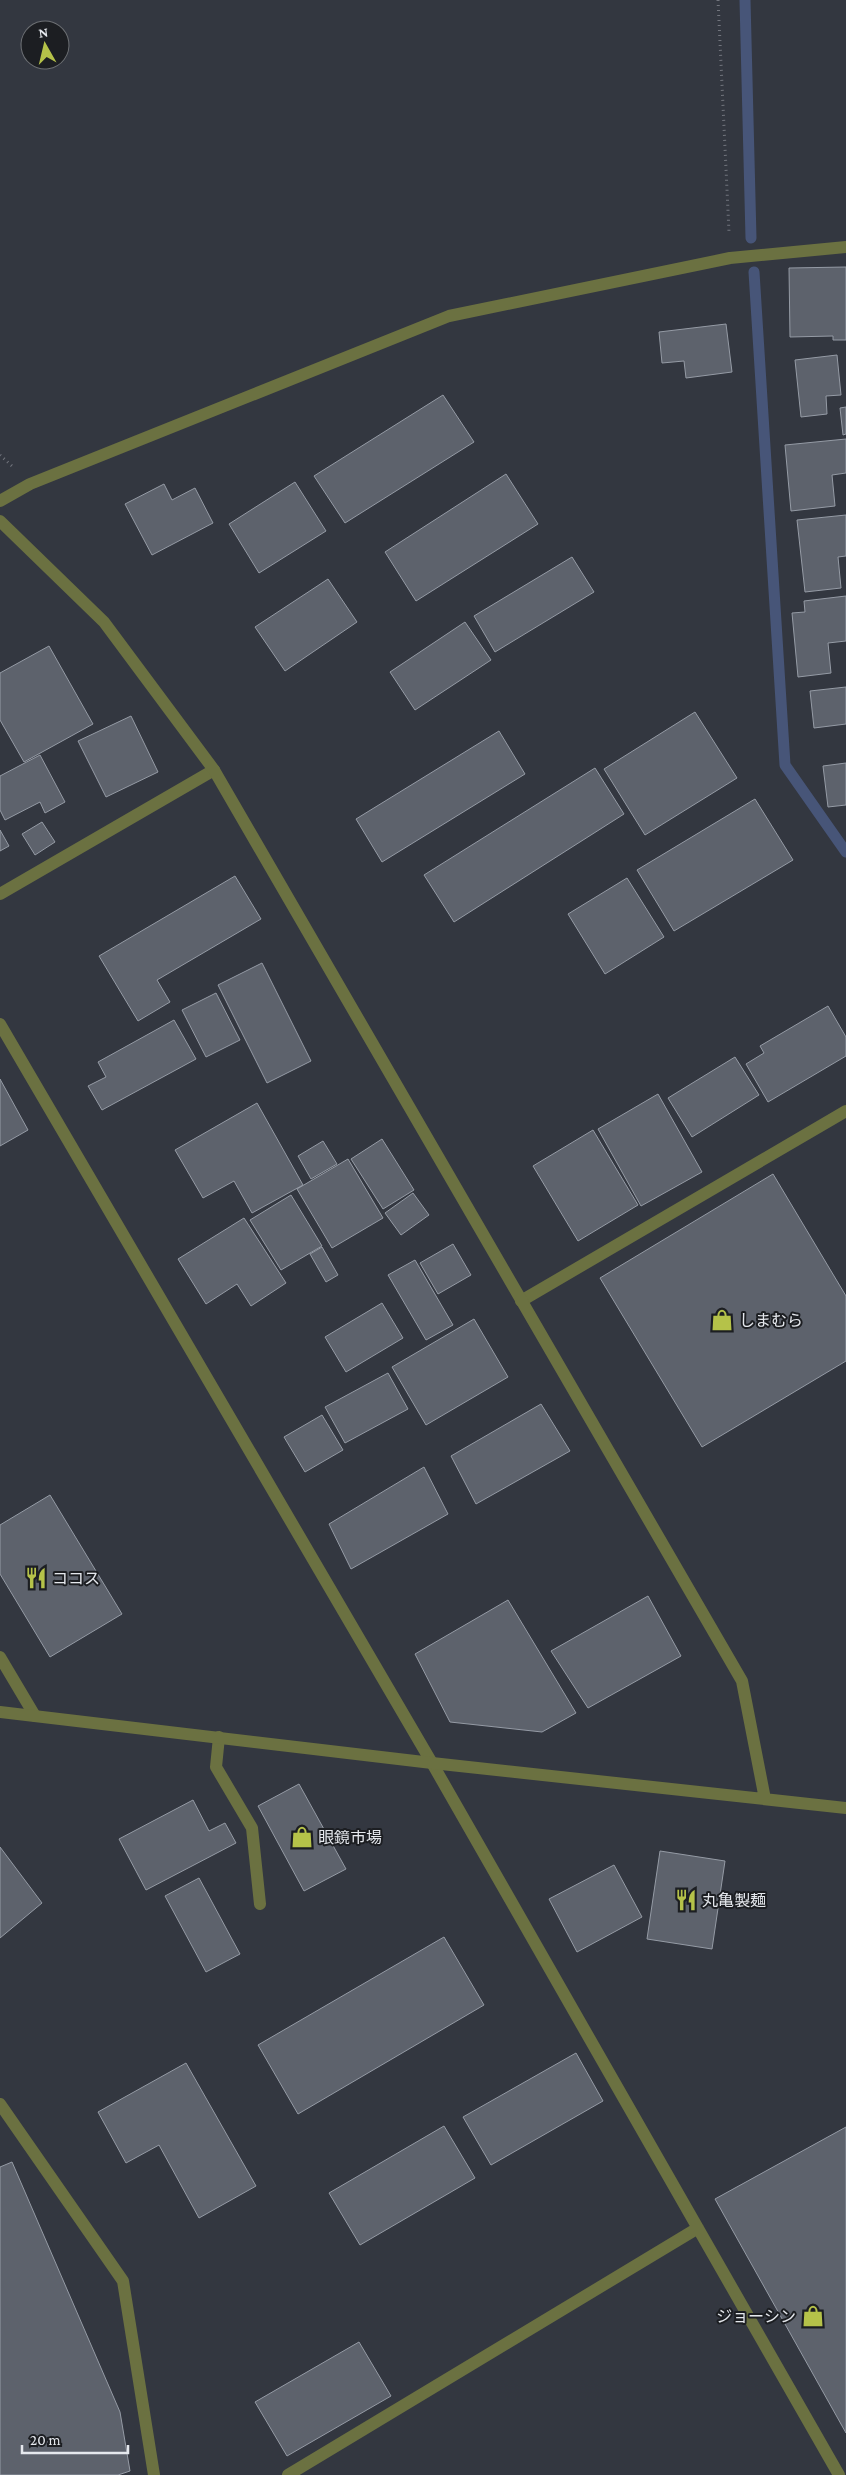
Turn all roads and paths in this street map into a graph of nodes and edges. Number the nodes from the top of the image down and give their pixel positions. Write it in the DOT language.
graph roads {
  1 [pos="718,0"];
  2 [pos="846,246"];
  3 [pos="730,258"];
  4 [pos="0,501"];
  5 [pos="0,521"];
  6 [pos="214,770"];
  7 [pos="0,894"];
  8 [pos="0,1024"];
  9 [pos="846,1111"];
  10 [pos="521,1301"];
  11 [pos="0,1657"];
  12 [pos="0,1712"];
  13 [pos="35,1716"];
  14 [pos="219,1737"];
  15 [pos="432,1763"];
  16 [pos="765,1799"];
  17 [pos="846,1808"];
  18 [pos="260,1904"];
  19 [pos="0,2104"];
  20 [pos="698,2228"];
  21 [pos="154,2475"];
  22 [pos="288,2475"];
  23 [pos="839,2475"];
  1 -- 3 [label="path"];
  2 -- 3 [label="street"];
  3 -- 4 [label="street"];
  5 -- 6 [label="street"];
  6 -- 7 [label="street"];
  6 -- 10 [label="street"];
  8 -- 15 [label="street"];
  9 -- 10 [label="street"];
  10 -- 16 [label="street"];
  11 -- 13 [label="street"];
  12 -- 13 [label="street"];
  13 -- 14 [label="street"];
  14 -- 15 [label="street"];
  14 -- 18 [label="street"];
  15 -- 16 [label="street"];
  15 -- 20 [label="street"];
  16 -- 17 [label="street"];
  19 -- 21 [label="street"];
  20 -- 22 [label="street"];
  20 -- 23 [label="street"];
}
